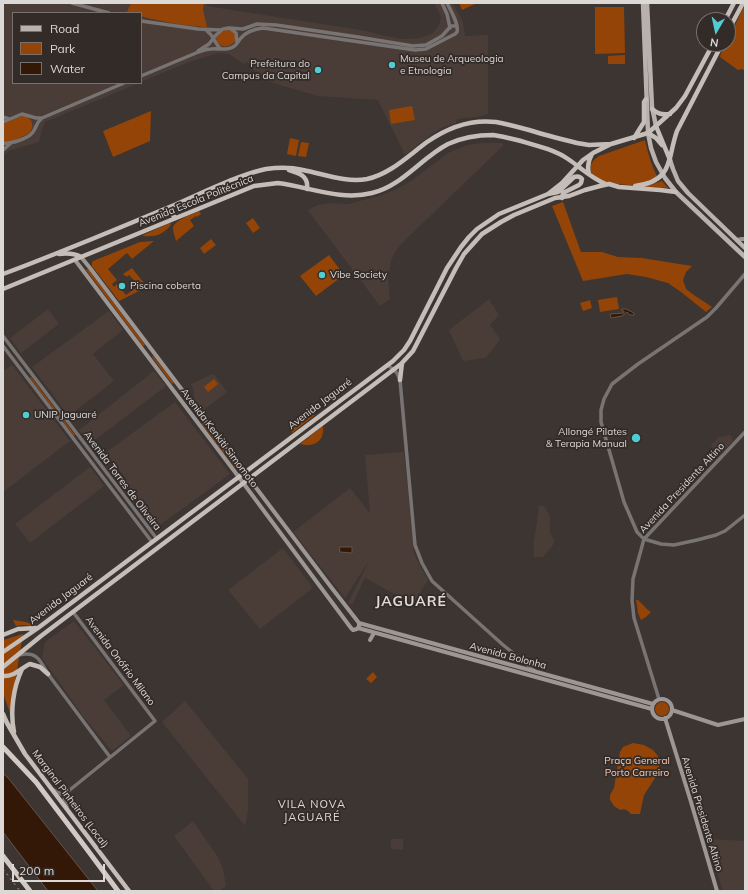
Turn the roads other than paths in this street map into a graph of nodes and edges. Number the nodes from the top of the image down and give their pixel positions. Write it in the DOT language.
graph roads {
  1 [pos="72,3"];
  2 [pos="442,3"];
  3 [pos="447,3"];
  4 [pos="643,3"];
  5 [pos="647,3"];
  6 [pos="734,3"];
  7 [pos="743,3"];
  8 [pos="105,12"];
  9 [pos="729,12"];
  10 [pos="736,16"];
  11 [pos="142,21"];
  12 [pos="458,27"];
  13 [pos="230,28"];
  14 [pos="450,28"];
  15 [pos="206,30"];
  16 [pos="221,30"];
  17 [pos="455,34"];
  18 [pos="352,36"];
  19 [pos="358,37"];
  20 [pos="214,38"];
  21 [pos="354,41"];
  22 [pos="237,44"];
  23 [pos="221,49"];
  24 [pos="709,52"];
  25 [pos="718,52"];
  26 [pos="196,53"];
  27 [pos="142,76"];
  28 [pos="122,84"];
  29 [pos="646,99"];
  30 [pos="652,109"];
  31 [pos="670,114"];
  32 [pos="3,117"];
  33 [pos="30,117"];
  34 [pos="42,118"];
  35 [pos="9,119"];
  36 [pos="3,122"];
  37 [pos="656,126"];
  38 [pos="35,128"];
  39 [pos="648,133"];
  40 [pos="634,138"];
  41 [pos="3,143"];
  42 [pos="11,143"];
  43 [pos="611,144"];
  44 [pos="665,149"];
  45 [pos="3,150"];
  46 [pos="593,153"];
  47 [pos="670,160"];
  48 [pos="577,166"];
  49 [pos="280,168"];
  50 [pos="589,174"];
  51 [pos="662,174"];
  52 [pos="609,184"];
  53 [pos="307,189"];
  54 [pos="676,192"];
  55 [pos="548,194"];
  56 [pos="562,198"];
  57 [pos="172,206"];
  58 [pos="176,218"];
  59 [pos="745,239"];
  60 [pos="741,242"];
  61 [pos="732,245"];
  62 [pos="745,248"];
  63 [pos="53,254"];
  64 [pos="81,257"];
  65 [pos="745,257"];
  66 [pos="75,260"];
  67 [pos="3,274"];
  68 [pos="745,274"];
  69 [pos="3,290"];
  70 [pos="130,321"];
  71 [pos="125,325"];
  72 [pos="3,336"];
  73 [pos="3,346"];
  74 [pos="402,363"];
  75 [pos="388,365"];
  76 [pos="394,370"];
  77 [pos="400,380"];
  78 [pos="202,417"];
  79 [pos="197,421"];
  80 [pos="745,432"];
  81 [pos="80,438"];
  82 [pos="75,442"];
  83 [pos="96,459"];
  84 [pos="91,462"];
  85 [pos="244,473"];
  86 [pos="239,477"];
  87 [pos="249,479"];
  88 [pos="112,480"];
  89 [pos="107,483"];
  90 [pos="243,483"];
  91 [pos="745,515"];
  92 [pos="157,539"];
  93 [pos="644,539"];
  94 [pos="152,542"];
  95 [pos="311,561"];
  96 [pos="305,566"];
  97 [pos="73,612"];
  98 [pos="358,624"];
  99 [pos="350,625"];
  100 [pos="38,628"];
  101 [pos="374,633"];
  102 [pos="3,635"];
  103 [pos="370,640"];
  104 [pos="3,652"];
  105 [pos="17,655"];
  106 [pos="4,667"];
  107 [pos="22,669"];
  108 [pos="536,672"];
  109 [pos="48,674"];
  110 [pos="3,676"];
  111 [pos="659,699"];
  112 [pos="653,704"];
  113 [pos="652,709"];
  114 [pos="672,710"];
  115 [pos="3,714"];
  116 [pos="665,718"];
  117 [pos="745,719"];
  118 [pos="16,737"];
  119 [pos="3,747"];
  120 [pos="110,757"];
  121 [pos="53,790"];
  122 [pos="66,793"];
  123 [pos="67,809"];
  124 [pos="3,856"];
  125 [pos="30,891"];
  126 [pos="118,891"];
  127 [pos="129,891"];
  128 [pos="717,891"];
  1 -- 8 [label="street"];
  2 -- 14 [label="street"];
  3 -- 12 [label="street"];
  4 -- 29 [label="main road"];
  5 -- 30 [label="main road"];
  6 -- 9 [label="highway"];
  7 -- 10 [label="highway"];
  11 -- 15 [label="street"];
  12 -- 14 [label="street"];
  12 -- 17 [label="street"];
  13 -- 16 [label="street"];
  13 -- 18 [label="street"];
  13 -- 22 [label="street"];
  14 -- 17 [label="street"];
  14 -- 19 [label="street"];
  15 -- 16 [label="street"];
  15 -- 20 [label="street"];
  16 -- 20 [label="street"];
  17 -- 21 [label="street"];
  18 -- 19 [label="street"];
  18 -- 21 [label="street"];
  19 -- 21 [label="street"];
  20 -- 23 [label="street"];
  20 -- 26 [label="street"];
  21 -- 22 [label="street"];
  22 -- 23 [label="street"];
  23 -- 26 [label="street"];
  24 -- 31 [label="highway, Avenida Escola Politécnica"];
  25 -- 47 [label="highway"];
  26 -- 27 [label="street"];
  28 -- 34 [label="street"];
  29 -- 39 [label="main road"];
  29 -- 40 [label="highway"];
  30 -- 31 [label="highway"];
  30 -- 37 [label="main road"];
  31 -- 37 [label="highway, Avenida Escola Politécnica"];
  32 -- 35 [label="street"];
  33 -- 34 [label="street"];
  33 -- 35 [label="street"];
  33 -- 38 [label="street"];
  34 -- 38 [label="street"];
  35 -- 36 [label="street"];
  37 -- 39 [label="highway, Avenida Escola Politécnica"];
  37 -- 44 [label="highway"];
  38 -- 42 [label="street"];
  39 -- 40 [label="highway, Avenida Escola Politécnica"];
  39 -- 44 [label="highway"];
  39 -- 51 [label="main road"];
  40 -- 43 [label="highway, Avenida Escola Politécnica"];
  41 -- 42 [label="street"];
  42 -- 45 [label="street"];
  43 -- 46 [label="highway, Avenida Jaguaré"];
  43 -- 49 [label="highway, Avenida Escola Politécnica"];
  44 -- 47 [label="highway"];
  46 -- 48 [label="highway, Avenida Jaguaré"];
  46 -- 50 [label="highway"];
  47 -- 51 [label="highway"];
  47 -- 60 [label="main road"];
  48 -- 50 [label="highway, Avenida Escola Politécnica"];
  48 -- 53 [label="highway, Avenida Escola Politécnica"];
  48 -- 55 [label="highway, Avenida Jaguaré"];
  49 -- 53 [label="highway"];
  49 -- 57 [label="highway, Avenida Escola Politécnica"];
  50 -- 52 [label="highway, Avenida Escola Politécnica"];
  51 -- 52 [label="highway, Avenida Escola Politécnica"];
  51 -- 54 [label="main road"];
  52 -- 54 [label="highway"];
  52 -- 56 [label="highway, Avenida Jaguaré"];
  53 -- 58 [label="highway, Avenida Escola Politécnica"];
  54 -- 61 [label="main road"];
  55 -- 56 [label="highway"];
  55 -- 75 [label="highway, Avenida Jaguaré"];
  56 -- 74 [label="highway, Avenida Jaguaré"];
  57 -- 58 [label="highway"];
  57 -- 63 [label="highway, Avenida Escola Politécnica"];
  58 -- 64 [label="highway, Avenida Escola Politécnica"];
  59 -- 60 [label="main road"];
  60 -- 61 [label="main road"];
  60 -- 62 [label="main road"];
  61 -- 65 [label="main road"];
  63 -- 64 [label="highway"];
  63 -- 67 [label="highway, Avenida Escola Politécnica"];
  64 -- 66 [label="highway, Avenida Escola Politécnica"];
  64 -- 70 [label="main road, Avenida Kenkiti Simomoto"];
  66 -- 69 [label="highway, Avenida Escola Politécnica"];
  66 -- 71 [label="main road, Avenida Kenkiti Simomoto"];
  68 -- 93 [label="street"];
  70 -- 71 [label="main road"];
  70 -- 78 [label="main road, Avenida Kenkiti Simomoto"];
  71 -- 79 [label="main road, Avenida Kenkiti Simomoto"];
  72 -- 81 [label="street, Avenida Torres de Oliveira"];
  73 -- 82 [label="street, Avenida Torres de Oliveira"];
  74 -- 76 [label="highway, Avenida Jaguaré"];
  74 -- 77 [label="highway"];
  75 -- 76 [label="street"];
  75 -- 85 [label="highway, Avenida Jaguaré"];
  76 -- 77 [label="street"];
  76 -- 87 [label="highway, Avenida Jaguaré"];
  77 -- 108 [label="street"];
  78 -- 79 [label="main road"];
  78 -- 85 [label="main road, Avenida Kenkiti Simomoto"];
  79 -- 86 [label="main road, Avenida Kenkiti Simomoto"];
  80 -- 93 [label="street, Avenida Presidente Altino"];
  81 -- 82 [label="street"];
  81 -- 83 [label="street, Avenida Torres de Oliveira"];
  82 -- 84 [label="street, Avenida Torres de Oliveira"];
  83 -- 84 [label="street"];
  83 -- 88 [label="street, Avenida Torres de Oliveira"];
  84 -- 89 [label="street, Avenida Torres de Oliveira"];
  85 -- 86 [label="highway, Avenida Jaguaré"];
  85 -- 87 [label="main road, Avenida Kenkiti Simomoto"];
  86 -- 90 [label="main road, Avenida Kenkiti Simomoto"];
  86 -- 92 [label="highway, Avenida Jaguaré"];
  87 -- 90 [label="highway, Avenida Jaguaré"];
  87 -- 95 [label="main road, Avenida Kenkiti Simomoto"];
  88 -- 89 [label="street"];
  88 -- 92 [label="street, Avenida Torres de Oliveira"];
  89 -- 94 [label="street, Avenida Torres de Oliveira"];
  90 -- 96 [label="main road, Avenida Kenkiti Simomoto"];
  90 -- 97 [label="highway, Avenida Jaguaré"];
  91 -- 93 [label="street"];
  92 -- 94 [label="highway, Avenida Jaguaré"];
  93 -- 111 [label="street, Avenida Presidente Altino"];
  94 -- 100 [label="highway, Avenida Jaguaré"];
  95 -- 96 [label="main road"];
  95 -- 98 [label="main road, Avenida Kenkiti Simomoto"];
  96 -- 99 [label="main road, Avenida Kenkiti Simomoto"];
  97 -- 105 [label="highway, Avenida Jaguaré"];
  97 -- 120 [label="street, Avenida Onófrio Milano"];
  98 -- 99 [label="main road"];
  98 -- 99 [label="main road"];
  98 -- 101 [label="main road, Avenida Bolonha"];
  98 -- 108 [label="main road, Avenida Bolonha"];
  100 -- 102 [label="highway"];
  100 -- 104 [label="highway, Avenida Jaguaré"];
  101 -- 103 [label="main road"];
  101 -- 113 [label="main road, Avenida Bolonha"];
  105 -- 106 [label="highway, Avenida Jaguaré"];
  105 -- 109 [label="street"];
  107 -- 109 [label="highway"];
  107 -- 110 [label="highway"];
  107 -- 118 [label="highway"];
  108 -- 112 [label="main road, Avenida Bolonha"];
  109 -- 120 [label="street"];
  111 -- 112 [label="main road"];
  111 -- 114 [label="main road"];
  112 -- 113 [label="main road"];
  113 -- 116 [label="main road"];
  114 -- 116 [label="main road"];
  114 -- 117 [label="main road"];
  115 -- 118 [label="highway, Marginal Pinheiros (Local)"];
  116 -- 128 [label="main road, Avenida Presidente Altino"];
  118 -- 121 [label="highway, Marginal Pinheiros (Local)"];
  119 -- 126 [label="highway"];
  120 -- 122 [label="street"];
  121 -- 122 [label="street"];
  121 -- 123 [label="highway, Marginal Pinheiros (Local)"];
  122 -- 123 [label="street"];
  123 -- 127 [label="highway, Marginal Pinheiros (Local)"];
  124 -- 125 [label="highway"];
}
